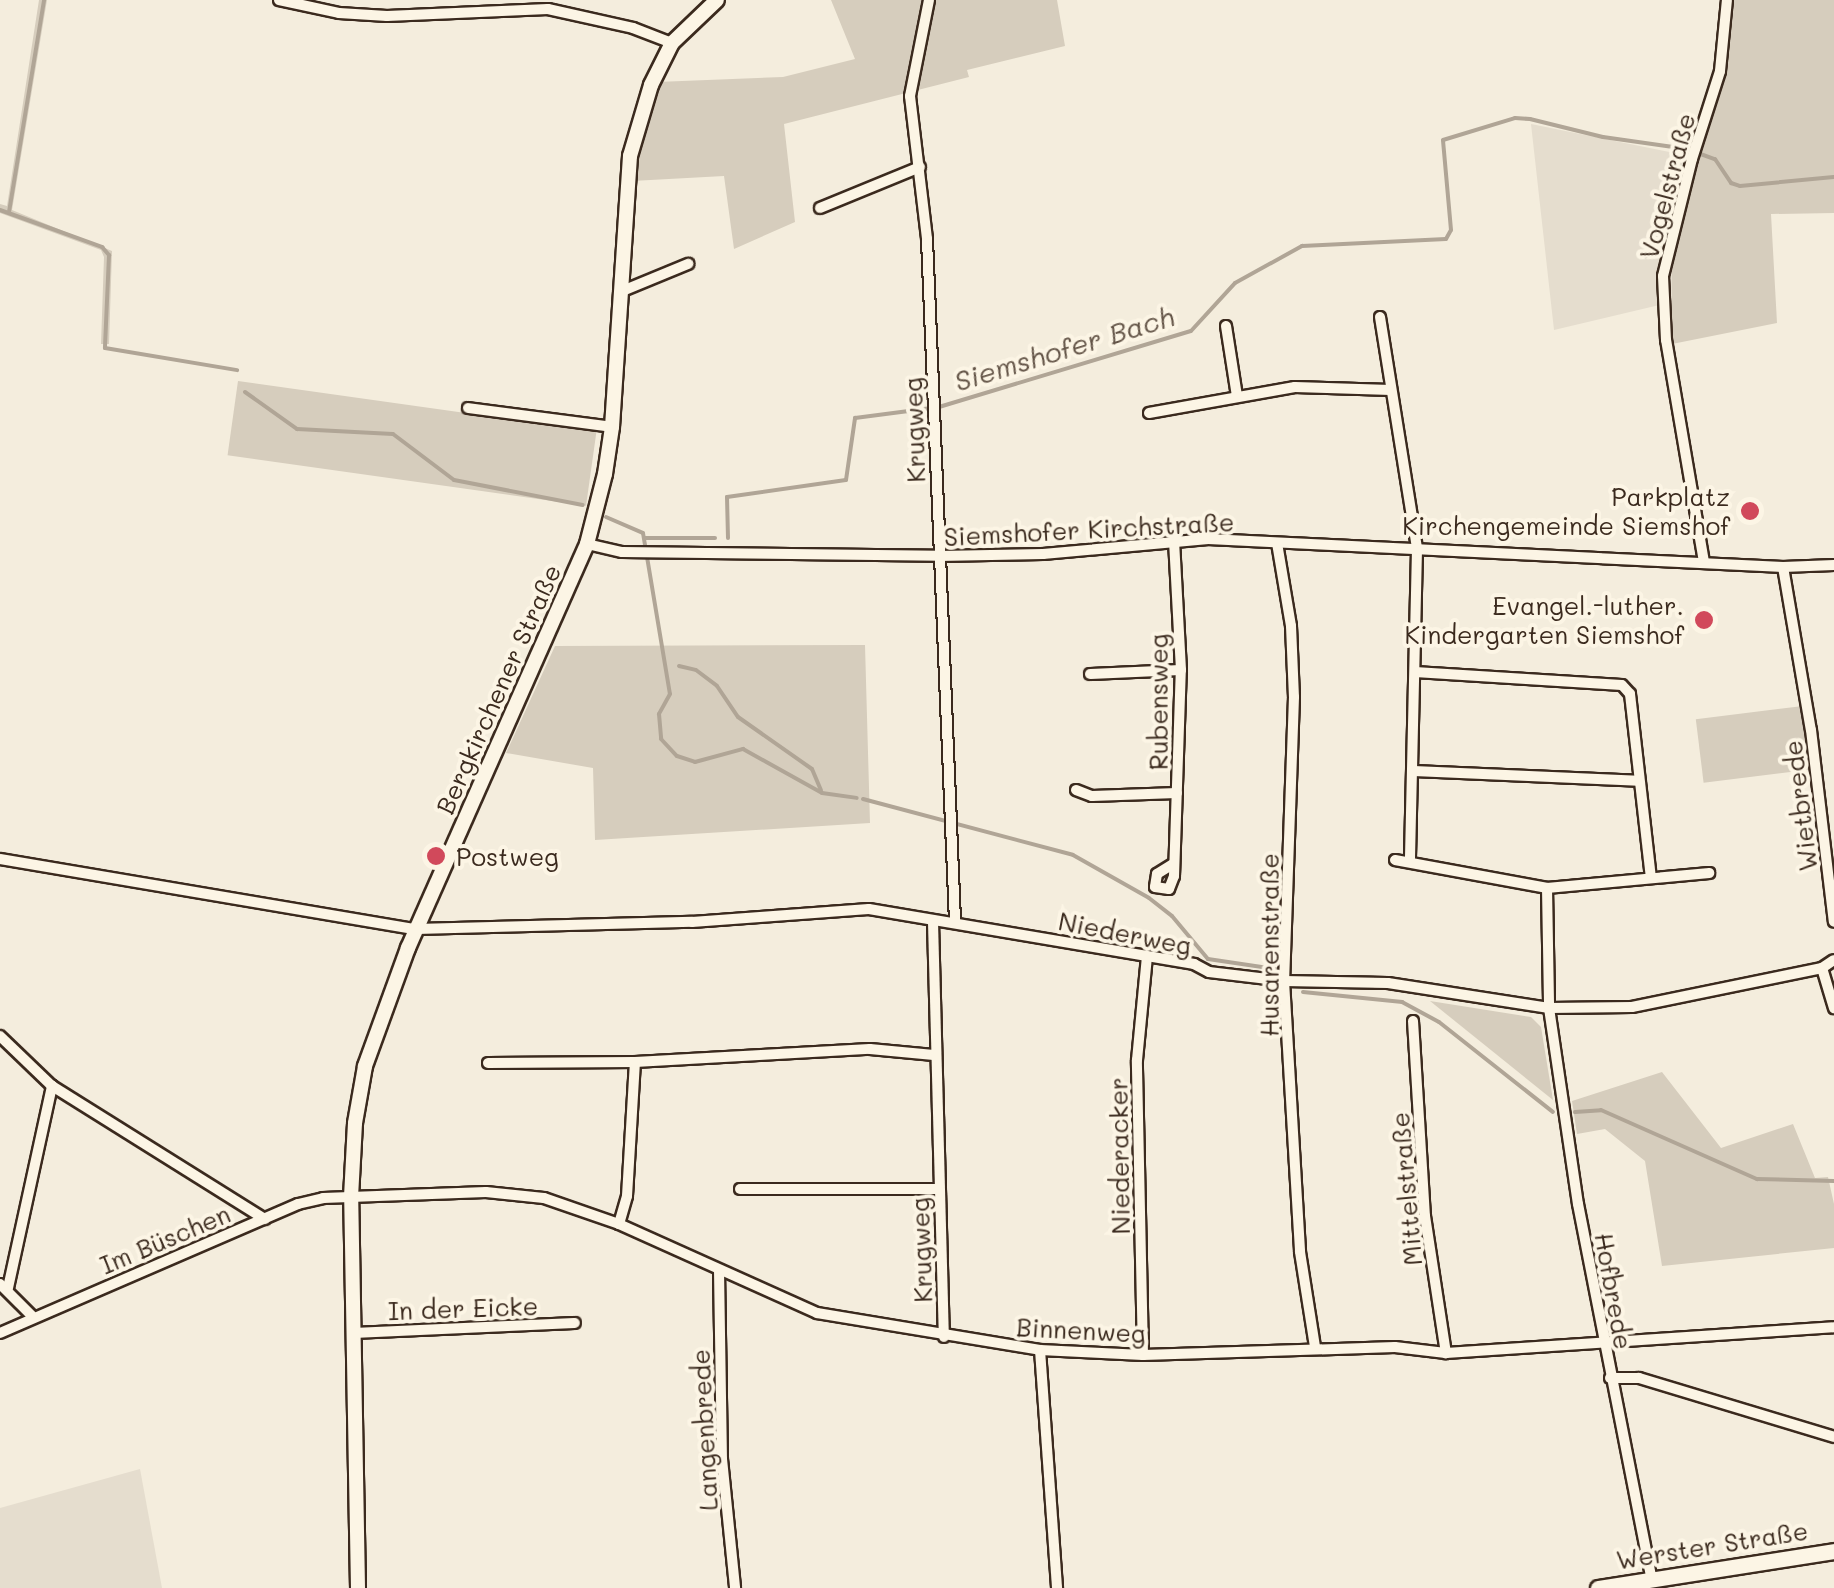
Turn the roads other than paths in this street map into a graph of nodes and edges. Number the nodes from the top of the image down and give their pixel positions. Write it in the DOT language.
graph roads {
  1 [pos="279,0"];
  2 [pos="717,0"];
  3 [pos="929,0"];
  4 [pos="1727,0"];
  5 [pos="672,44"];
  6 [pos="920,167"];
  7 [pos="820,208"];
  8 [pos="688,264"];
  9 [pos="620,292"];
  10 [pos="1380,317"];
  11 [pos="1226,326"];
  12 [pos="1391,390"];
  13 [pos="1237,396"];
  14 [pos="468,408"];
  15 [pos="1150,413"];
  16 [pos="612,427"];
  17 [pos="1174,540"];
  18 [pos="1277,543"];
  19 [pos="586,544"];
  20 [pos="1417,549"];
  21 [pos="938,556"];
  22 [pos="1704,562"];
  23 [pos="1834,565"];
  24 [pos="1783,567"];
  25 [pos="1182,670"];
  26 [pos="1415,672"];
  27 [pos="1090,674"];
  28 [pos="1413,771"];
  29 [pos="1639,780"];
  30 [pos="1076,790"];
  31 [pos="1178,793"];
  32 [pos="0,858"];
  33 [pos="1395,860"];
  34 [pos="1410,862"];
  35 [pos="1173,864"];
  36 [pos="1710,873"];
  37 [pos="1650,878"];
  38 [pos="1547,888"];
  39 [pos="954,921"];
  40 [pos="933,922"];
  41 [pos="1834,922"];
  42 [pos="416,929"];
  43 [pos="1146,956"];
  44 [pos="1834,960"];
  45 [pos="1822,968"];
  46 [pos="1284,981"];
  47 [pos="1549,1008"];
  48 [pos="1834,1008"];
  49 [pos="1413,1021"];
  50 [pos="0,1036"];
  51 [pos="934,1055"];
  52 [pos="635,1062"];
  53 [pos="488,1063"];
  54 [pos="52,1086"];
  55 [pos="740,1189"];
  56 [pos="938,1189"];
  57 [pos="351,1198"];
  58 [pos="265,1219"];
  59 [pos="619,1224"];
  60 [pos="718,1270"];
  61 [pos="4,1286"];
  62 [pos="32,1316"];
  63 [pos="575,1324"];
  64 [pos="1834,1328"];
  65 [pos="0,1333"];
  66 [pos="353,1333"];
  67 [pos="944,1337"];
  68 [pos="1603,1345"];
  69 [pos="1314,1347"];
  70 [pos="1040,1350"];
  71 [pos="1446,1353"];
  72 [pos="1143,1355"];
  73 [pos="1610,1378"];
  74 [pos="1834,1437"];
  75 [pos="1834,1551"];
  76 [pos="1652,1580"];
  77 [pos="358,1588"];
  78 [pos="736,1588"];
  79 [pos="1056,1588"];
  80 [pos="1598,1588"];
  1 -- 5 [label="street"];
  2 -- 5 [label="street, Bergkirchener Straße"];
  3 -- 6 [label="street, Krugweg"];
  4 -- 22 [label="street, Vogelstraße"];
  5 -- 9 [label="street, Bergkirchener Straße"];
  6 -- 7 [label="street"];
  6 -- 21 [label="street, Krugweg"];
  8 -- 9 [label="street"];
  9 -- 16 [label="street, Bergkirchener Straße"];
  10 -- 12 [label="street"];
  11 -- 13 [label="street"];
  12 -- 13 [label="street"];
  12 -- 20 [label="street"];
  13 -- 15 [label="street"];
  14 -- 16 [label="street"];
  16 -- 19 [label="street, Bergkirchener Straße"];
  17 -- 18 [label="street, Siemshofer Kirchstraße"];
  17 -- 21 [label="street, Siemshofer Kirchstraße"];
  17 -- 25 [label="street, Rubensweg"];
  18 -- 20 [label="street, Siemshofer Kirchstraße"];
  18 -- 46 [label="street, Husarenstraße"];
  19 -- 21 [label="street, Siemshofer Kirchstraße"];
  19 -- 42 [label="street, Bergkirchener Straße"];
  20 -- 22 [label="street, Siemshofer Kirchstraße"];
  20 -- 26 [label="street"];
  21 -- 39 [label="street, Krugweg"];
  22 -- 24 [label="street, Siemshofer Kirchstraße"];
  23 -- 24 [label="street, Siemshofer Kirchstraße"];
  24 -- 41 [label="street, Wietbrede"];
  25 -- 27 [label="street"];
  25 -- 31 [label="street, Rubensweg"];
  26 -- 28 [label="street"];
  26 -- 29 [label="street"];
  28 -- 29 [label="street"];
  28 -- 34 [label="street"];
  29 -- 37 [label="street"];
  30 -- 31 [label="street"];
  31 -- 35 [label="street, Rubensweg"];
  32 -- 42 [label="street"];
  33 -- 34 [label="street"];
  34 -- 38 [label="street"];
  36 -- 37 [label="street"];
  37 -- 38 [label="street"];
  38 -- 47 [label="street, Hofbrede"];
  39 -- 40 [label="street, Niederweg"];
  39 -- 43 [label="street, Niederweg"];
  40 -- 42 [label="street, Niederweg"];
  40 -- 51 [label="street, Krugweg"];
  42 -- 57 [label="street, Bergkirchener Straße"];
  43 -- 46 [label="street, Niederweg"];
  43 -- 72 [label="street, Niederacker"];
  44 -- 45 [label="street"];
  45 -- 47 [label="street, Niederweg"];
  45 -- 48 [label="street"];
  46 -- 47 [label="street, Niederweg"];
  46 -- 69 [label="street, Husarenstraße"];
  47 -- 68 [label="street, Hofbrede"];
  49 -- 71 [label="street, Mittelstraße"];
  50 -- 54 [label="street"];
  51 -- 52 [label="street"];
  51 -- 56 [label="street, Krugweg"];
  52 -- 53 [label="street"];
  52 -- 59 [label="street"];
  54 -- 58 [label="street"];
  54 -- 61 [label="street"];
  55 -- 56 [label="street"];
  56 -- 67 [label="street, Krugweg"];
  57 -- 58 [label="street, Im Büschen"];
  57 -- 59 [label="street, Binnenweg"];
  57 -- 66 [label="street, Bergkirchener Straße"];
  58 -- 62 [label="street, Im Büschen"];
  59 -- 60 [label="street, Binnenweg"];
  60 -- 67 [label="street, Binnenweg"];
  60 -- 78 [label="street, Langenbrede"];
  61 -- 62 [label="street"];
  62 -- 65 [label="street, Im Büschen"];
  63 -- 66 [label="street, In der Eicke"];
  64 -- 68 [label="street, Binnenweg"];
  66 -- 77 [label="street, Bergkirchener Straße"];
  67 -- 70 [label="street, Binnenweg"];
  68 -- 71 [label="street, Binnenweg"];
  68 -- 73 [label="street, Hofbrede"];
  69 -- 71 [label="street, Binnenweg"];
  69 -- 72 [label="street, Binnenweg"];
  70 -- 72 [label="street, Binnenweg"];
  70 -- 79 [label="street"];
  73 -- 74 [label="street"];
  73 -- 76 [label="street, Hofbrede"];
  75 -- 76 [label="main road, Werster Straße"];
  76 -- 80 [label="main road, Werster Straße"];
}
